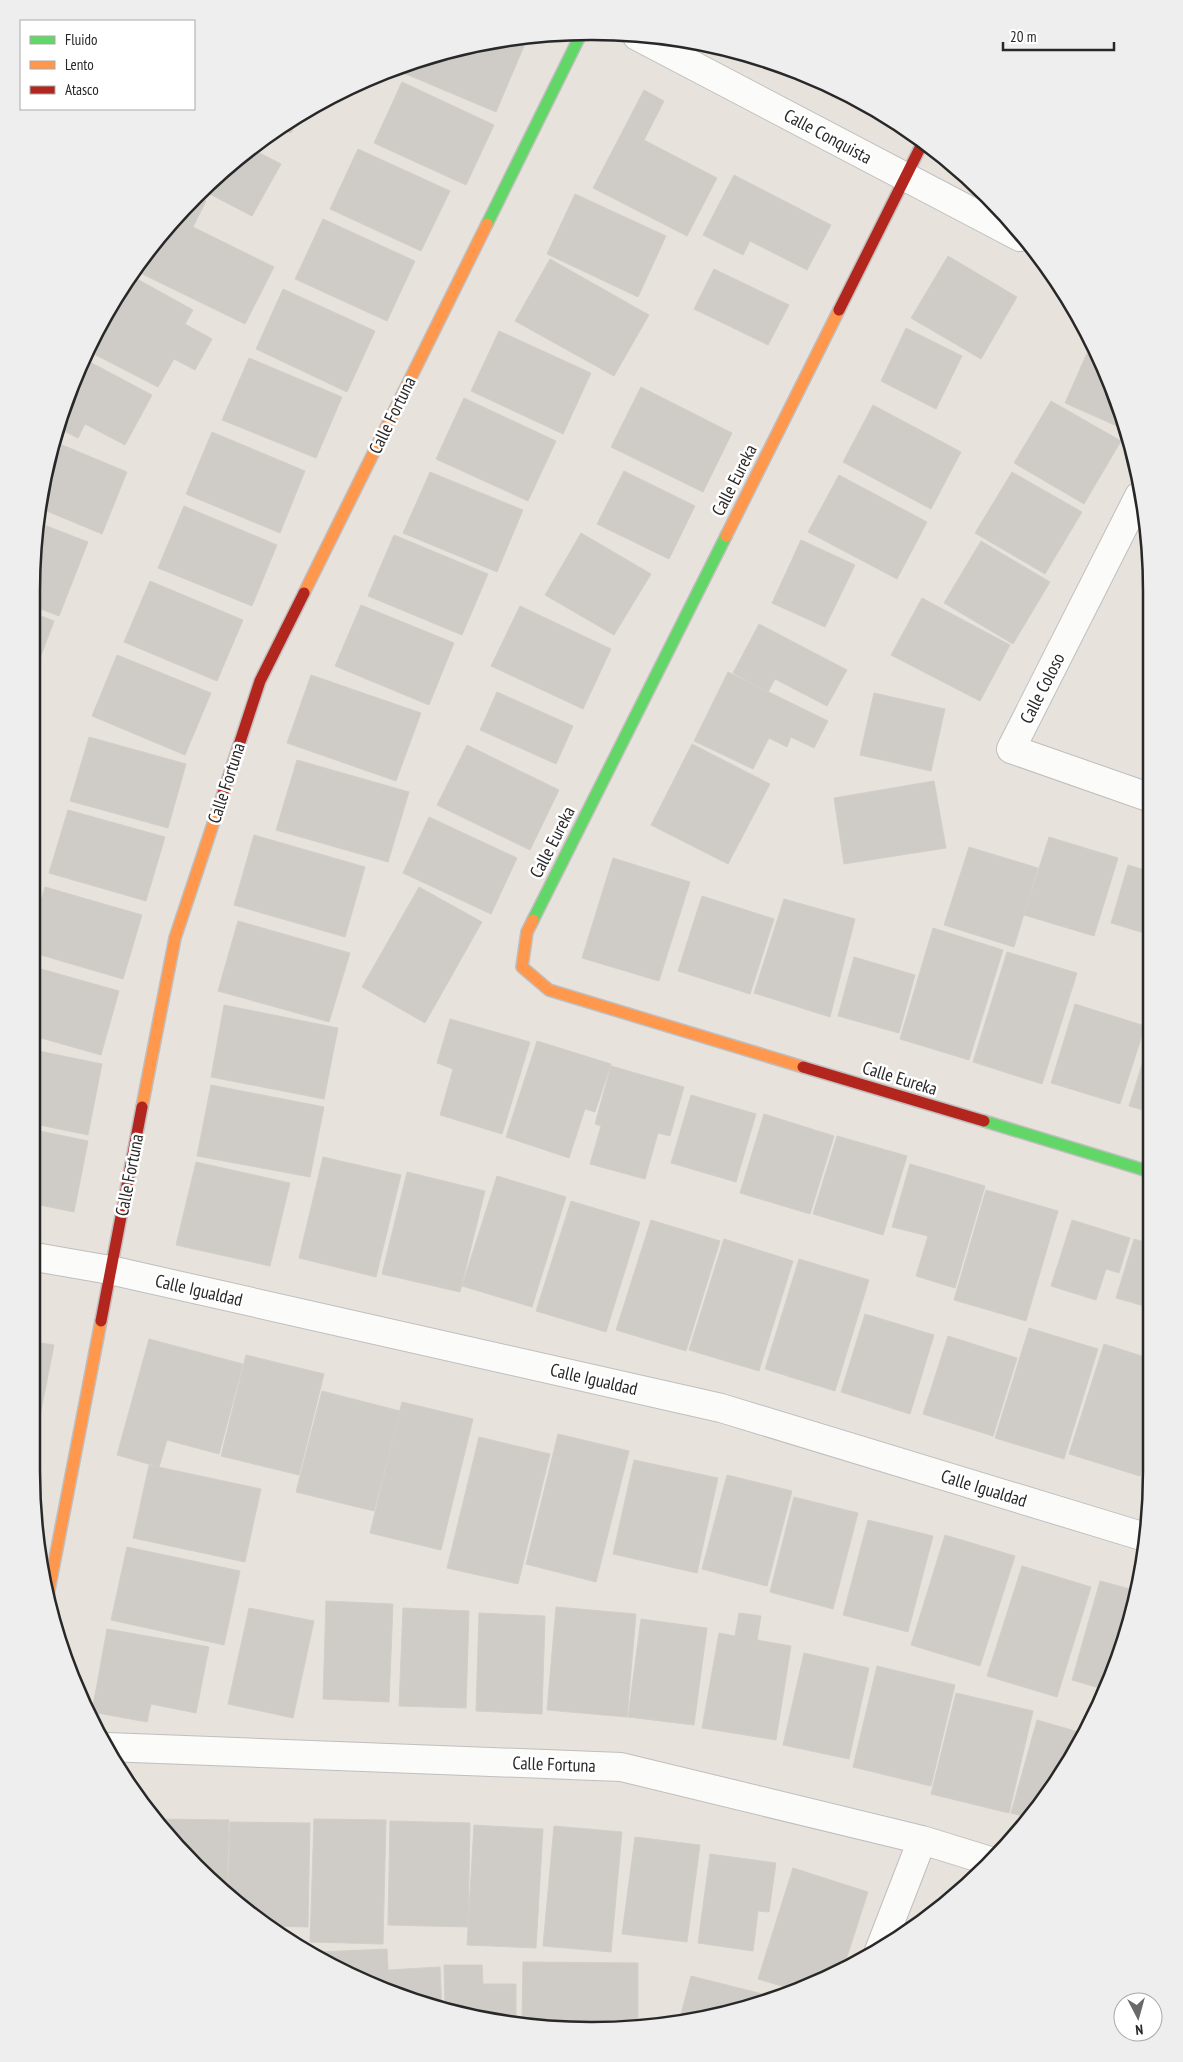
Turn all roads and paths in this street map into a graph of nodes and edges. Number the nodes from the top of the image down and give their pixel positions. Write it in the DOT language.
graph roads {
  1 [pos="578,40"];
  2 [pos="652,44"];
  3 [pos="920,149"];
  4 [pos="905,177"];
  5 [pos="1008,231"];
  6 [pos="1135,503"];
  7 [pos="1143,796"];
  8 [pos="1143,1170"];
  9 [pos="40,1258"];
  10 [pos="110,1270"];
  11 [pos="1139,1535"];
  12 [pos="51,1579"];
  13 [pos="115,1747"];
  14 [pos="922,1840"];
  15 [pos="982,1859"];
  16 [pos="884,1938"];
  1 -- 10 [label="street, Calle Fortuna"];
  2 -- 4 [label="street, Calle Conquista"];
  3 -- 4 [label="street, Calle Eureka"];
  4 -- 5 [label="street, Calle Conquista"];
  4 -- 8 [label="street, Calle Eureka"];
  6 -- 7 [label="street, Calle Coloso"];
  9 -- 10 [label="street, Calle Igualdad"];
  10 -- 11 [label="street, Calle Igualdad"];
  10 -- 12 [label="street, Calle Fortuna"];
  13 -- 14 [label="street, Calle Fortuna"];
  14 -- 15 [label="street, Calle Fortuna"];
  14 -- 16 [label="street"];
}
